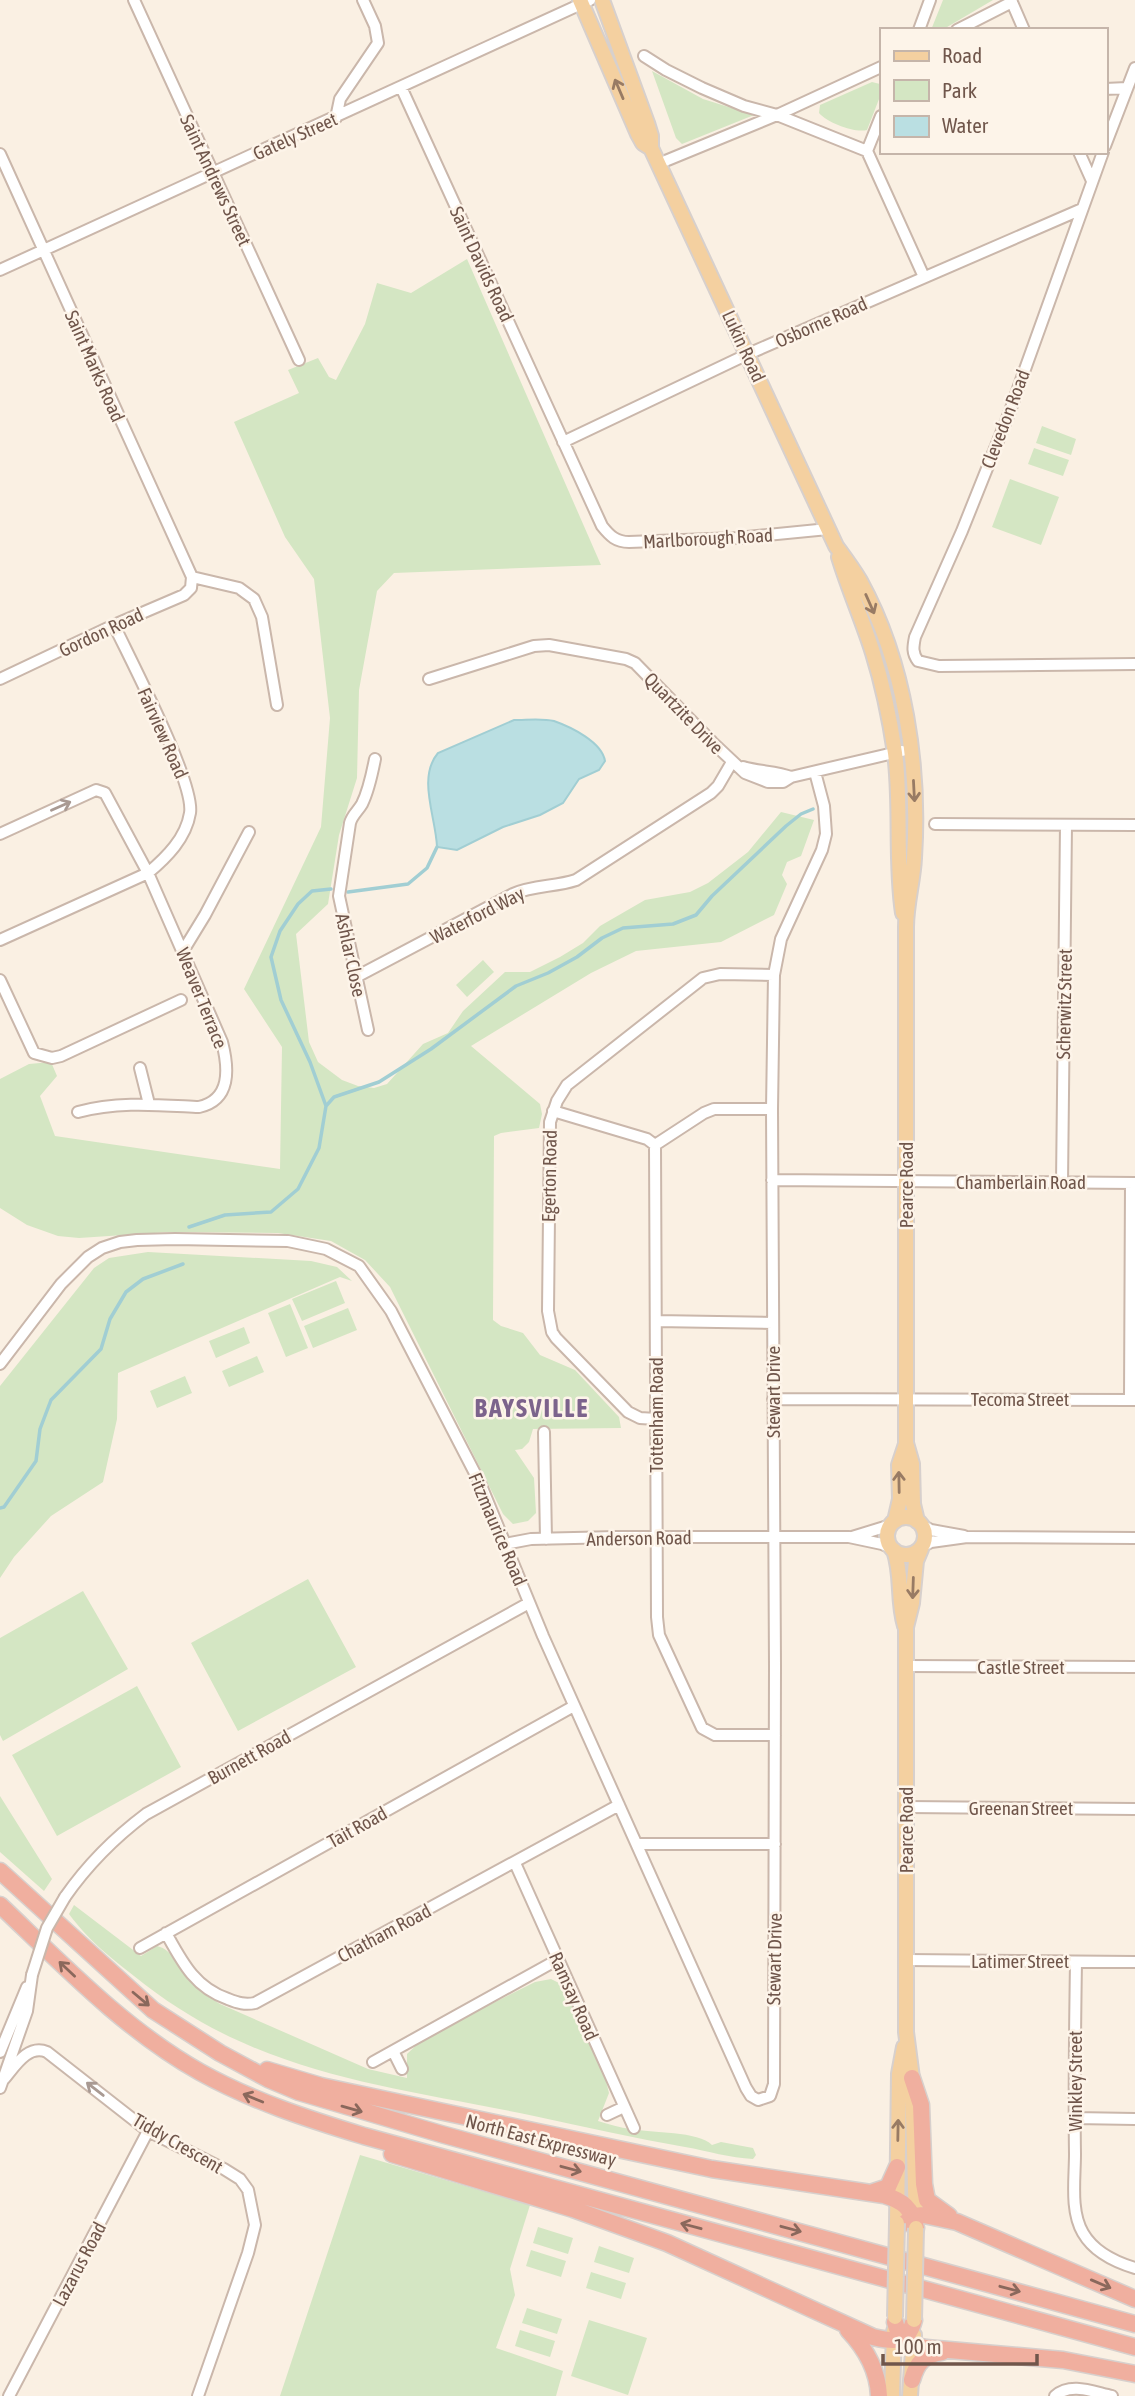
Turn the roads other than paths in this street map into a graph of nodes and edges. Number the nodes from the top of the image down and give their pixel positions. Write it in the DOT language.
graph roads {
  1 [pos="134,0"];
  2 [pos="363,0"];
  3 [pos="602,0"];
  4 [pos="930,0"];
  5 [pos="584,1"];
  6 [pos="1012,1"];
  7 [pos="920,28"];
  8 [pos="961,28"];
  9 [pos="1023,28"];
  10 [pos="644,56"];
  11 [pos="880,67"];
  12 [pos="1135,68"];
  13 [pos="401,87"];
  14 [pos="1127,88"];
  15 [pos="1107,89"];
  16 [pos="777,115"];
  17 [pos="336,118"];
  18 [pos="880,118"];
  19 [pos="1107,141"];
  20 [pos="651,148"];
  21 [pos="867,151"];
  22 [pos="0,154"];
  23 [pos="1080,154"];
  24 [pos="1102,154"];
  25 [pos="658,164"];
  26 [pos="212,173"];
  27 [pos="1092,181"];
  28 [pos="1082,209"];
  29 [pos="43,250"];
  30 [pos="0,270"];
  31 [pos="925,277"];
  32 [pos="748,354"];
  33 [pos="299,360"];
  34 [pos="563,442"];
  35 [pos="828,529"];
  36 [pos="836,546"];
  37 [pos="192,577"];
  38 [pos="114,625"];
  39 [pos="1135,664"];
  40 [pos="0,679"];
  41 [pos="429,679"];
  42 [pos="902,699"];
  43 [pos="277,705"];
  44 [pos="886,705"];
  45 [pos="911,750"];
  46 [pos="895,753"];
  47 [pos="375,759"];
  48 [pos="734,764"];
  49 [pos="814,772"];
  50 [pos="935,824"];
  51 [pos="1066,825"];
  52 [pos="1135,825"];
  53 [pos="248,832"];
  54 [pos="0,834"];
  55 [pos="148,873"];
  56 [pos="906,927"];
  57 [pos="0,940"];
  58 [pos="183,951"];
  59 [pos="774,975"];
  60 [pos="356,977"];
  61 [pos="0,980"];
  62 [pos="181,1000"];
  63 [pos="5,1004"];
  64 [pos="368,1030"];
  65 [pos="140,1068"];
  66 [pos="149,1104"];
  67 [pos="772,1109"];
  68 [pos="553,1111"];
  69 [pos="78,1112"];
  70 [pos="655,1145"];
  71 [pos="772,1180"];
  72 [pos="906,1181"];
  73 [pos="1062,1183"];
  74 [pos="1133,1183"];
  75 [pos="656,1321"];
  76 [pos="772,1323"];
  77 [pos="1,1362"];
  78 [pos="773,1399"];
  79 [pos="906,1399"];
  80 [pos="1133,1400"];
  81 [pos="656,1419"];
  82 [pos="544,1432"];
  83 [pos="906,1443"];
  84 [pos="893,1523"];
  85 [pos="920,1523"];
  86 [pos="657,1537"];
  87 [pos="774,1537"];
  88 [pos="849,1537"];
  89 [pos="967,1537"];
  90 [pos="1135,1538"];
  91 [pos="547,1539"];
  92 [pos="505,1544"];
  93 [pos="921,1548"];
  94 [pos="893,1549"];
  95 [pos="529,1603"];
  96 [pos="906,1627"];
  97 [pos="906,1666"];
  98 [pos="1135,1667"];
  99 [pos="574,1706"];
  100 [pos="775,1735"];
  101 [pos="619,1805"];
  102 [pos="907,1807"];
  103 [pos="1135,1809"];
  104 [pos="637,1844"];
  105 [pos="775,1844"];
  106 [pos="515,1863"];
  107 [pos="0,1871"];
  108 [pos="0,1905"];
  109 [pos="166,1933"];
  110 [pos="140,1948"];
  111 [pos="557,1960"];
  112 [pos="906,1960"];
  113 [pos="1076,1962"];
  114 [pos="1135,1962"];
  115 [pos="32,1975"];
  116 [pos="773,2025"];
  117 [pos="906,2032"];
  118 [pos="15,2046"];
  119 [pos="393,2051"];
  120 [pos="0,2052"];
  121 [pos="373,2062"];
  122 [pos="244,2065"];
  123 [pos="0,2066"];
  124 [pos="402,2069"];
  125 [pos="912,2078"];
  126 [pos="2,2083"];
  127 [pos="624,2107"];
  128 [pos="607,2115"];
  129 [pos="1074,2118"];
  130 [pos="1135,2119"];
  131 [pos="634,2128"];
  132 [pos="148,2131"];
  133 [pos="364,2136"];
  134 [pos="897,2167"];
  135 [pos="871,2193"];
  136 [pos="897,2199"];
  137 [pos="909,2222"];
  138 [pos="957,2222"];
  139 [pos="897,2245"];
  140 [pos="1135,2268"];
  141 [pos="1135,2299"];
  142 [pos="831,2318"];
  143 [pos="895,2320"];
  144 [pos="914,2320"];
  145 [pos="1135,2324"];
  146 [pos="903,2341"];
  147 [pos="1135,2347"];
  148 [pos="955,2350"];
  149 [pos="1135,2374"];
  150 [pos="911,2391"];
  151 [pos="9,2396"];
  152 [pos="198,2396"];
  153 [pos="879,2396"];
  154 [pos="892,2396"];
  155 [pos="1055,2396"];
  156 [pos="1112,2396"];
  1 -- 26 [label="street, Saint Andrews Street"];
  2 -- 17 [label="street"];
  3 -- 20 [label="main road, Lukin Road"];
  4 -- 7 [label="street"];
  5 -- 13 [label="street, Gately Street"];
  20 -- 5 [label="main road, Lukin Road, one-way"];
  6 -- 8 [label="street"];
  6 -- 9 [label="street"];
  10 -- 16 [label="street"];
  11 -- 16 [label="street"];
  12 -- 14 [label="street"];
  13 -- 17 [label="street, Gately Street"];
  13 -- 34 [label="street, Saint Davids Road"];
  14 -- 15 [label="street"];
  14 -- 19 [label="street"];
  16 -- 21 [label="street"];
  16 -- 25 [label="street"];
  17 -- 26 [label="street, Gately Street"];
  18 -- 21 [label="street"];
  20 -- 25 [label="main road, Lukin Road"];
  21 -- 31 [label="street"];
  22 -- 29 [label="street, Saint Marks Road"];
  23 -- 27 [label="street"];
  24 -- 27 [label="street, Clevedon Road"];
  25 -- 32 [label="main road, Lukin Road"];
  26 -- 29 [label="street, Gately Street"];
  26 -- 33 [label="street, Saint Andrews Street"];
  27 -- 28 [label="street, Clevedon Road"];
  28 -- 31 [label="street, Osborne Road"];
  28 -- 39 [label="street, Clevedon Road"];
  29 -- 30 [label="street, Gately Street"];
  29 -- 37 [label="street, Saint Marks Road"];
  31 -- 32 [label="street, Osborne Road"];
  32 -- 34 [label="street, Osborne Road"];
  32 -- 35 [label="main road, Lukin Road"];
  34 -- 35 [label="street, Marlborough Road"];
  35 -- 36 [label="main road, Lukin Road"];
  36 -- 42 [label="main road, Lukin Road, one-way"];
  36 -- 44 [label="main road, Lukin Road"];
  37 -- 38 [label="street, Gordon Road"];
  37 -- 43 [label="street"];
  38 -- 40 [label="street, Gordon Road"];
  38 -- 55 [label="street, Fairview Road"];
  41 -- 48 [label="street, Quartzite Drive"];
  42 -- 45 [label="main road, Pearce Road"];
  44 -- 46 [label="main road, Pearce Road"];
  45 -- 46 [label="street, Quartzite Drive"];
  45 -- 56 [label="main road, Pearce Road, one-way"];
  46 -- 49 [label="street, Quartzite Drive"];
  46 -- 56 [label="main road, Pearce Road"];
  47 -- 60 [label="street, Ashlar Close"];
  48 -- 49 [label="street, Quartzite Drive"];
  48 -- 60 [label="street, Waterford Way"];
  49 -- 59 [label="street, Stewart Drive"];
  50 -- 51 [label="street"];
  51 -- 52 [label="street"];
  51 -- 73 [label="street, Scherwitz Street"];
  53 -- 58 [label="street"];
  54 -- 55 [label="street, Weaver Terrace, one-way"];
  55 -- 57 [label="street"];
  55 -- 58 [label="street, Weaver Terrace"];
  56 -- 72 [label="main road, Pearce Road"];
  58 -- 66 [label="street, Weaver Terrace"];
  59 -- 67 [label="street, Stewart Drive"];
  59 -- 68 [label="street, Egerton Road"];
  60 -- 64 [label="street, Ashlar Close"];
  61 -- 63 [label="street"];
  62 -- 63 [label="street"];
  65 -- 66 [label="street"];
  66 -- 69 [label="street, Weaver Terrace"];
  67 -- 70 [label="street"];
  67 -- 71 [label="street, Stewart Drive"];
  68 -- 70 [label="street"];
  68 -- 81 [label="street, Egerton Road"];
  70 -- 75 [label="street, Tottenham Road"];
  71 -- 72 [label="street, Chamberlain Road"];
  71 -- 76 [label="street, Stewart Drive"];
  72 -- 73 [label="street, Chamberlain Road"];
  72 -- 79 [label="main road, Pearce Road"];
  73 -- 74 [label="street, Chamberlain Road"];
  74 -- 80 [label="street"];
  75 -- 76 [label="street"];
  75 -- 81 [label="street, Tottenham Road"];
  76 -- 78 [label="street, Stewart Drive"];
  77 -- 92 [label="street, Fitzmaurice Road"];
  78 -- 79 [label="street, Tecoma Street"];
  78 -- 87 [label="street, Stewart Drive"];
  79 -- 80 [label="street, Tecoma Street"];
  79 -- 83 [label="main road, Pearce Road"];
  81 -- 86 [label="street, Tottenham Road"];
  82 -- 91 [label="street"];
  84 -- 83 [label="main road, Pearce Road, one-way"];
  83 -- 85 [label="main road, Pearce Road"];
  84 -- 85 [label="main road"];
  84 -- 88 [label="street"];
  84 -- 94 [label="main road, Pearce Road"];
  85 -- 89 [label="street"];
  85 -- 93 [label="main road, Pearce Road"];
  86 -- 87 [label="street, Anderson Road"];
  86 -- 91 [label="street, Anderson Road"];
  86 -- 100 [label="street, Tottenham Road"];
  87 -- 88 [label="street, Anderson Road"];
  87 -- 100 [label="street, Stewart Drive"];
  88 -- 94 [label="street"];
  89 -- 90 [label="street"];
  89 -- 93 [label="street"];
  91 -- 92 [label="street, Anderson Road"];
  92 -- 95 [label="street, Fitzmaurice Road"];
  93 -- 94 [label="main road"];
  93 -- 96 [label="main road, Pearce Road, one-way"];
  94 -- 96 [label="main road, Pearce Road"];
  95 -- 99 [label="street, Fitzmaurice Road"];
  95 -- 115 [label="street, Burnett Road, bridge"];
  96 -- 97 [label="main road, Pearce Road"];
  97 -- 98 [label="street, Castle Street"];
  97 -- 102 [label="main road, Pearce Road"];
  99 -- 101 [label="street, Fitzmaurice Road"];
  99 -- 109 [label="street, Tait Road"];
  100 -- 105 [label="street, Stewart Drive"];
  101 -- 104 [label="street, Fitzmaurice Road"];
  101 -- 106 [label="street, Chatham Road"];
  102 -- 103 [label="street, Greenan Street"];
  102 -- 112 [label="main road, Pearce Road"];
  104 -- 105 [label="street"];
  104 -- 116 [label="street, Fitzmaurice Road"];
  105 -- 116 [label="street, Stewart Drive"];
  106 -- 109 [label="street, Chatham Road"];
  106 -- 111 [label="street, Ramsay Road"];
  107 -- 122 [label="highway, North East Expressway, one-way"];
  133 -- 108 [label="highway, one-way"];
  109 -- 110 [label="street, Tait Road"];
  111 -- 119 [label="street"];
  111 -- 127 [label="street, Ramsay Road"];
  112 -- 113 [label="street, Latimer Street"];
  112 -- 117 [label="main road, Pearce Road"];
  113 -- 114 [label="street, Latimer Street"];
  113 -- 129 [label="street, Winkley Street"];
  115 -- 118 [label="street"];
  115 -- 120 [label="street"];
  117 -- 125 [label="main road, Pearce Road"];
  134 -- 117 [label="main road, Pearce Road, one-way"];
  118 -- 123 [label="street"];
  118 -- 126 [label="street"];
  119 -- 121 [label="street"];
  119 -- 124 [label="street"];
  122 -- 135 [label="highway"];
  122 -- 145 [label="highway, North East Expressway, one-way"];
  125 -- 137 [label="main road, Pearce Road"];
  125 -- 138 [label="highway"];
  132 -- 126 [label="street, Tiddy Crescent, one-way"];
  127 -- 128 [label="street"];
  127 -- 131 [label="street, Ramsay Road"];
  129 -- 130 [label="street"];
  129 -- 140 [label="street, Winkley Street"];
  132 -- 151 [label="street, Lazarus Road"];
  132 -- 152 [label="street, Tiddy Crescent"];
  133 -- 142 [label="highway"];
  147 -- 133 [label="highway, one-way"];
  134 -- 135 [label="highway"];
  134 -- 136 [label="main road, Pearce Road"];
  135 -- 136 [label="highway"];
  136 -- 137 [label="highway"];
  137 -- 138 [label="highway"];
  137 -- 139 [label="highway, bridge"];
  137 -- 144 [label="main road, Pearce Road, bridge"];
  138 -- 141 [label="highway, one-way"];
  139 -- 143 [label="main road, bridge"];
  142 -- 146 [label="highway"];
  142 -- 153 [label="highway"];
  143 -- 146 [label="highway"];
  144 -- 146 [label="highway"];
  146 -- 148 [label="highway"];
  146 -- 150 [label="main road"];
  146 -- 154 [label="main road"];
  148 -- 149 [label="highway"];
  148 -- 150 [label="highway"];
  155 -- 156 [label="street"];
}
